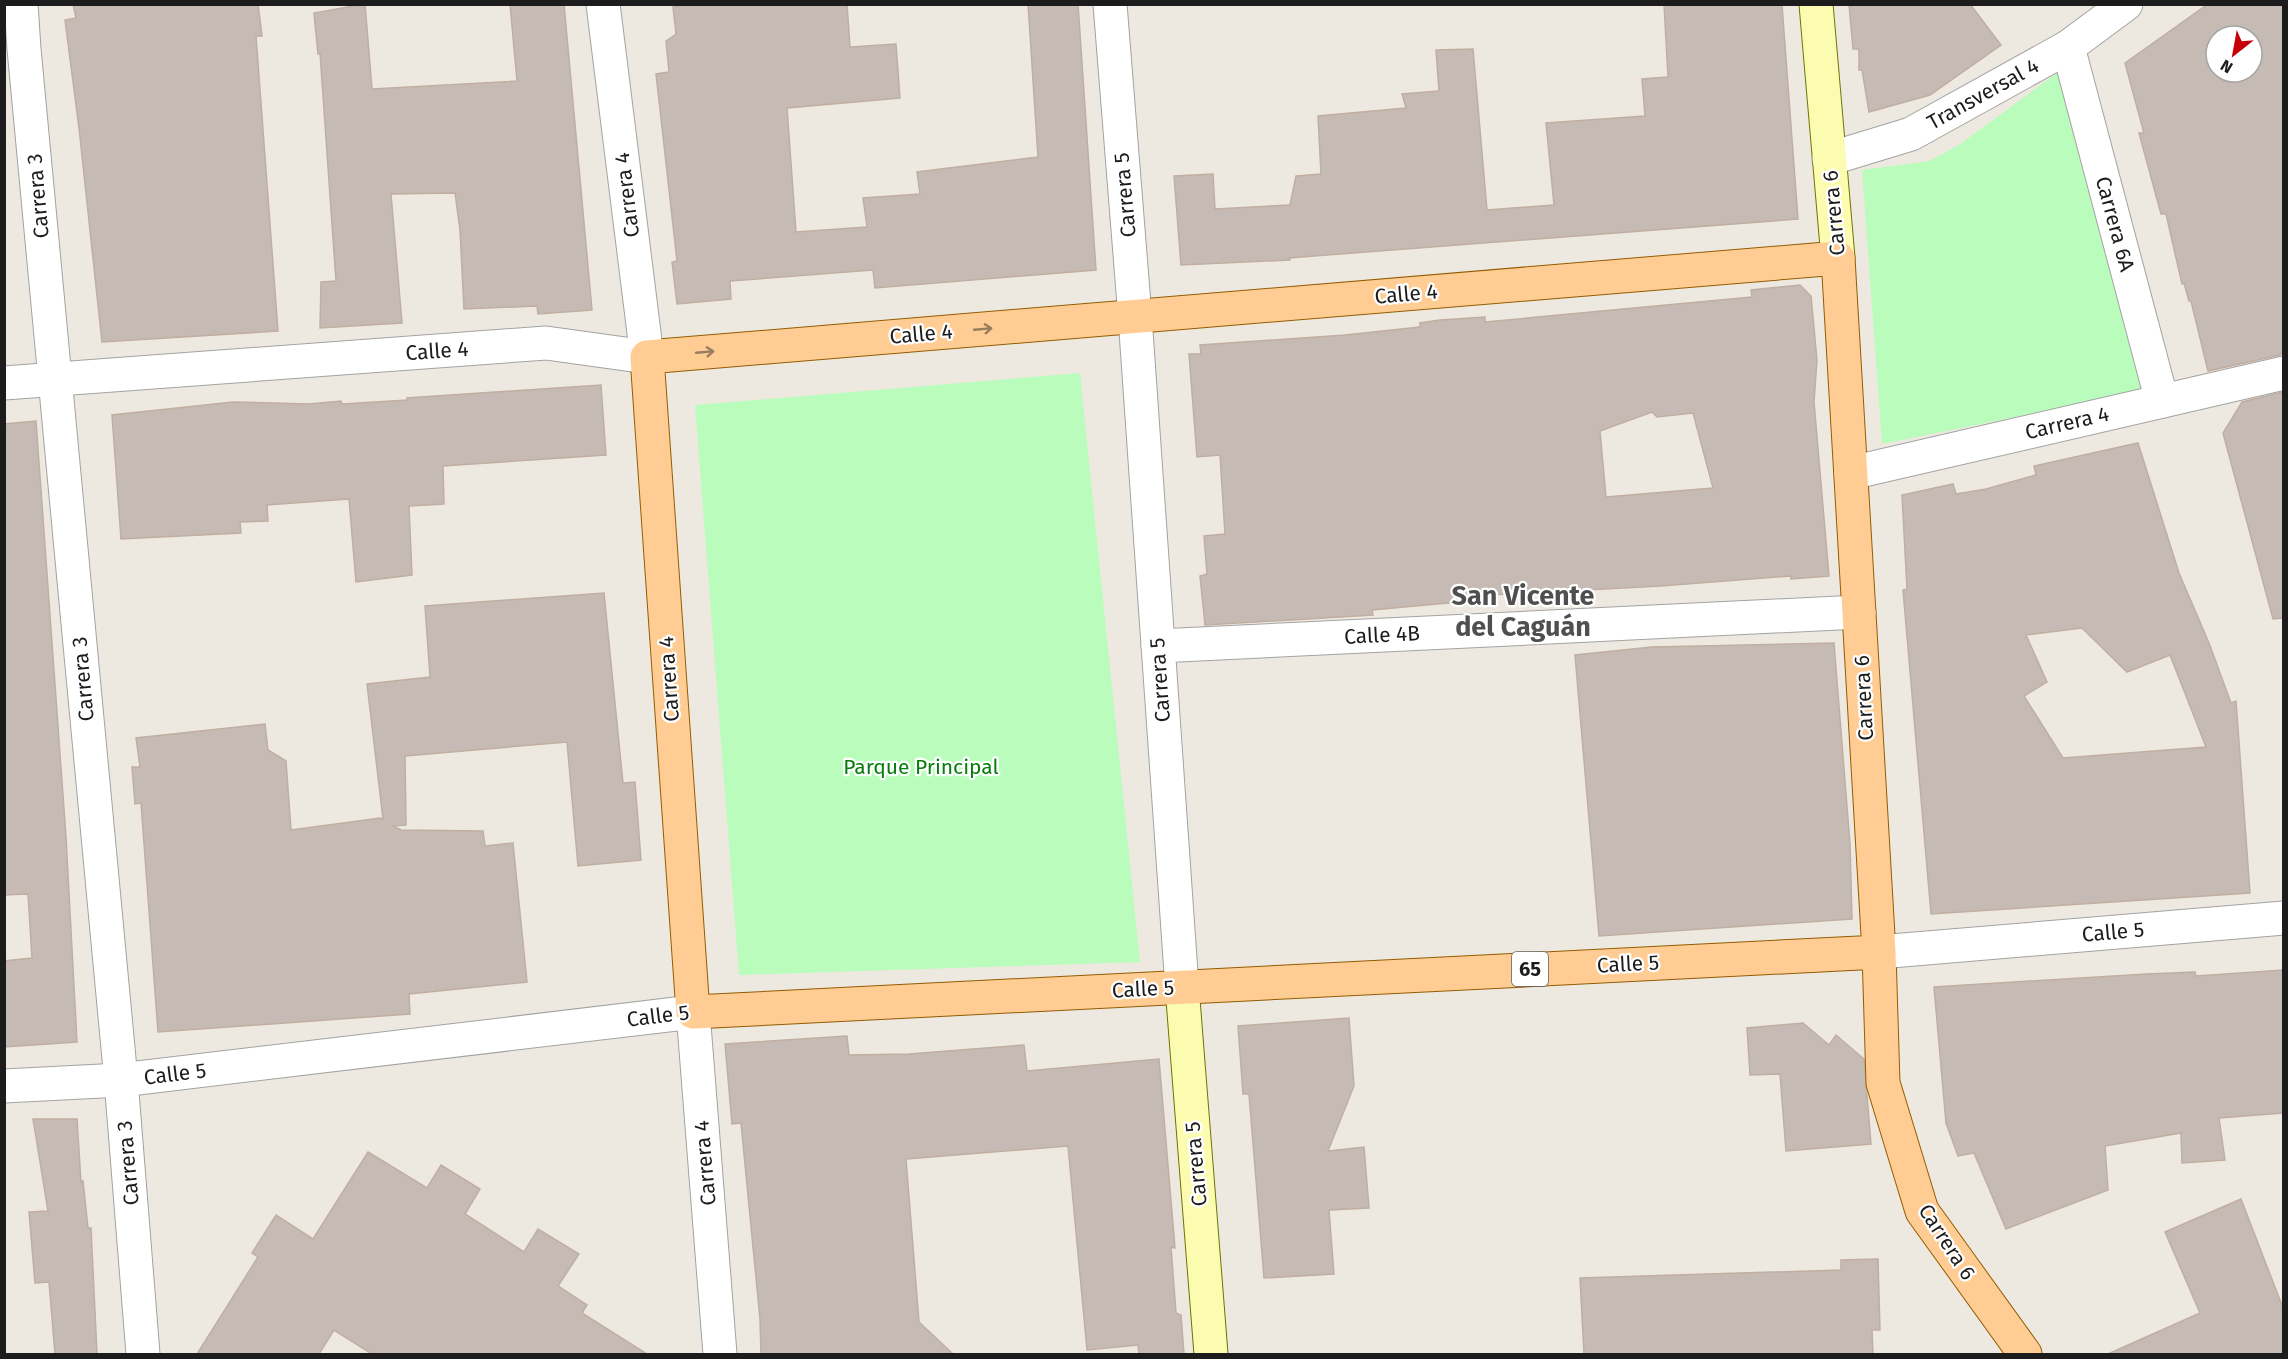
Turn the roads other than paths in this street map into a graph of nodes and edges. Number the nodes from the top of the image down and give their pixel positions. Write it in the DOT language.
graph roads {
  1 [pos="21,4"];
  2 [pos="603,4"];
  3 [pos="1110,4"];
  4 [pos="1816,4"];
  5 [pos="2126,4"];
  6 [pos="2068,47"];
  7 [pos="14,51"];
  8 [pos="1828,159"];
  9 [pos="1838,258"];
  10 [pos="1135,317"];
  11 [pos="647,357"];
  12 [pos="2283,373"];
  13 [pos="55,379"];
  14 [pos="4,383"];
  15 [pos="2162,401"];
  16 [pos="1851,473"];
  17 [pos="1859,612"];
  18 [pos="1158,646"];
  19 [pos="2283,918"];
  20 [pos="1879,952"];
  21 [pos="1182,987"];
  22 [pos="693,1012"];
  23 [pos="121,1080"];
  24 [pos="4,1086"];
  25 [pos="143,1354"];
  26 [pos="720,1354"];
  27 [pos="1211,1354"];
  28 [pos="2025,1354"];
  1 -- 7 [label="street, Carrera 3"];
  2 -- 11 [label="street, Carrera 4"];
  3 -- 10 [label="street, Carrera 5"];
  4 -- 8 [label="main road, Carrera 6"];
  5 -- 6 [label="street, Transversal 4"];
  6 -- 8 [label="street, Transversal 4"];
  6 -- 15 [label="street, Carrera 6A"];
  7 -- 13 [label="street, Carrera 3"];
  8 -- 9 [label="main road, Carrera 6"];
  9 -- 10 [label="main road, Calle 4"];
  9 -- 16 [label="main road, Carrera 6"];
  11 -- 10 [label="main road, Calle 4, one-way"];
  10 -- 18 [label="street, Carrera 5"];
  11 -- 13 [label="street, Calle 4"];
  11 -- 22 [label="main road, Carrera 4"];
  12 -- 15 [label="street, Carrera 4"];
  13 -- 14 [label="street, Calle 4"];
  13 -- 23 [label="street, Carrera 3"];
  15 -- 16 [label="street, Carrera 4"];
  16 -- 17 [label="main road, Carrera 6"];
  17 -- 18 [label="street, Calle 4B"];
  17 -- 20 [label="main road, Carrera 6"];
  18 -- 21 [label="street, Carrera 5"];
  19 -- 20 [label="street, Calle 5"];
  20 -- 21 [label="main road, Calle 5 / 65"];
  20 -- 28 [label="main road, Carrera 6"];
  21 -- 22 [label="main road, Calle 5"];
  21 -- 27 [label="main road, Carrera 5"];
  22 -- 23 [label="street, Calle 5"];
  22 -- 26 [label="street, Carrera 4"];
  23 -- 24 [label="street, Calle 5"];
  23 -- 25 [label="street, Carrera 3"];
}
